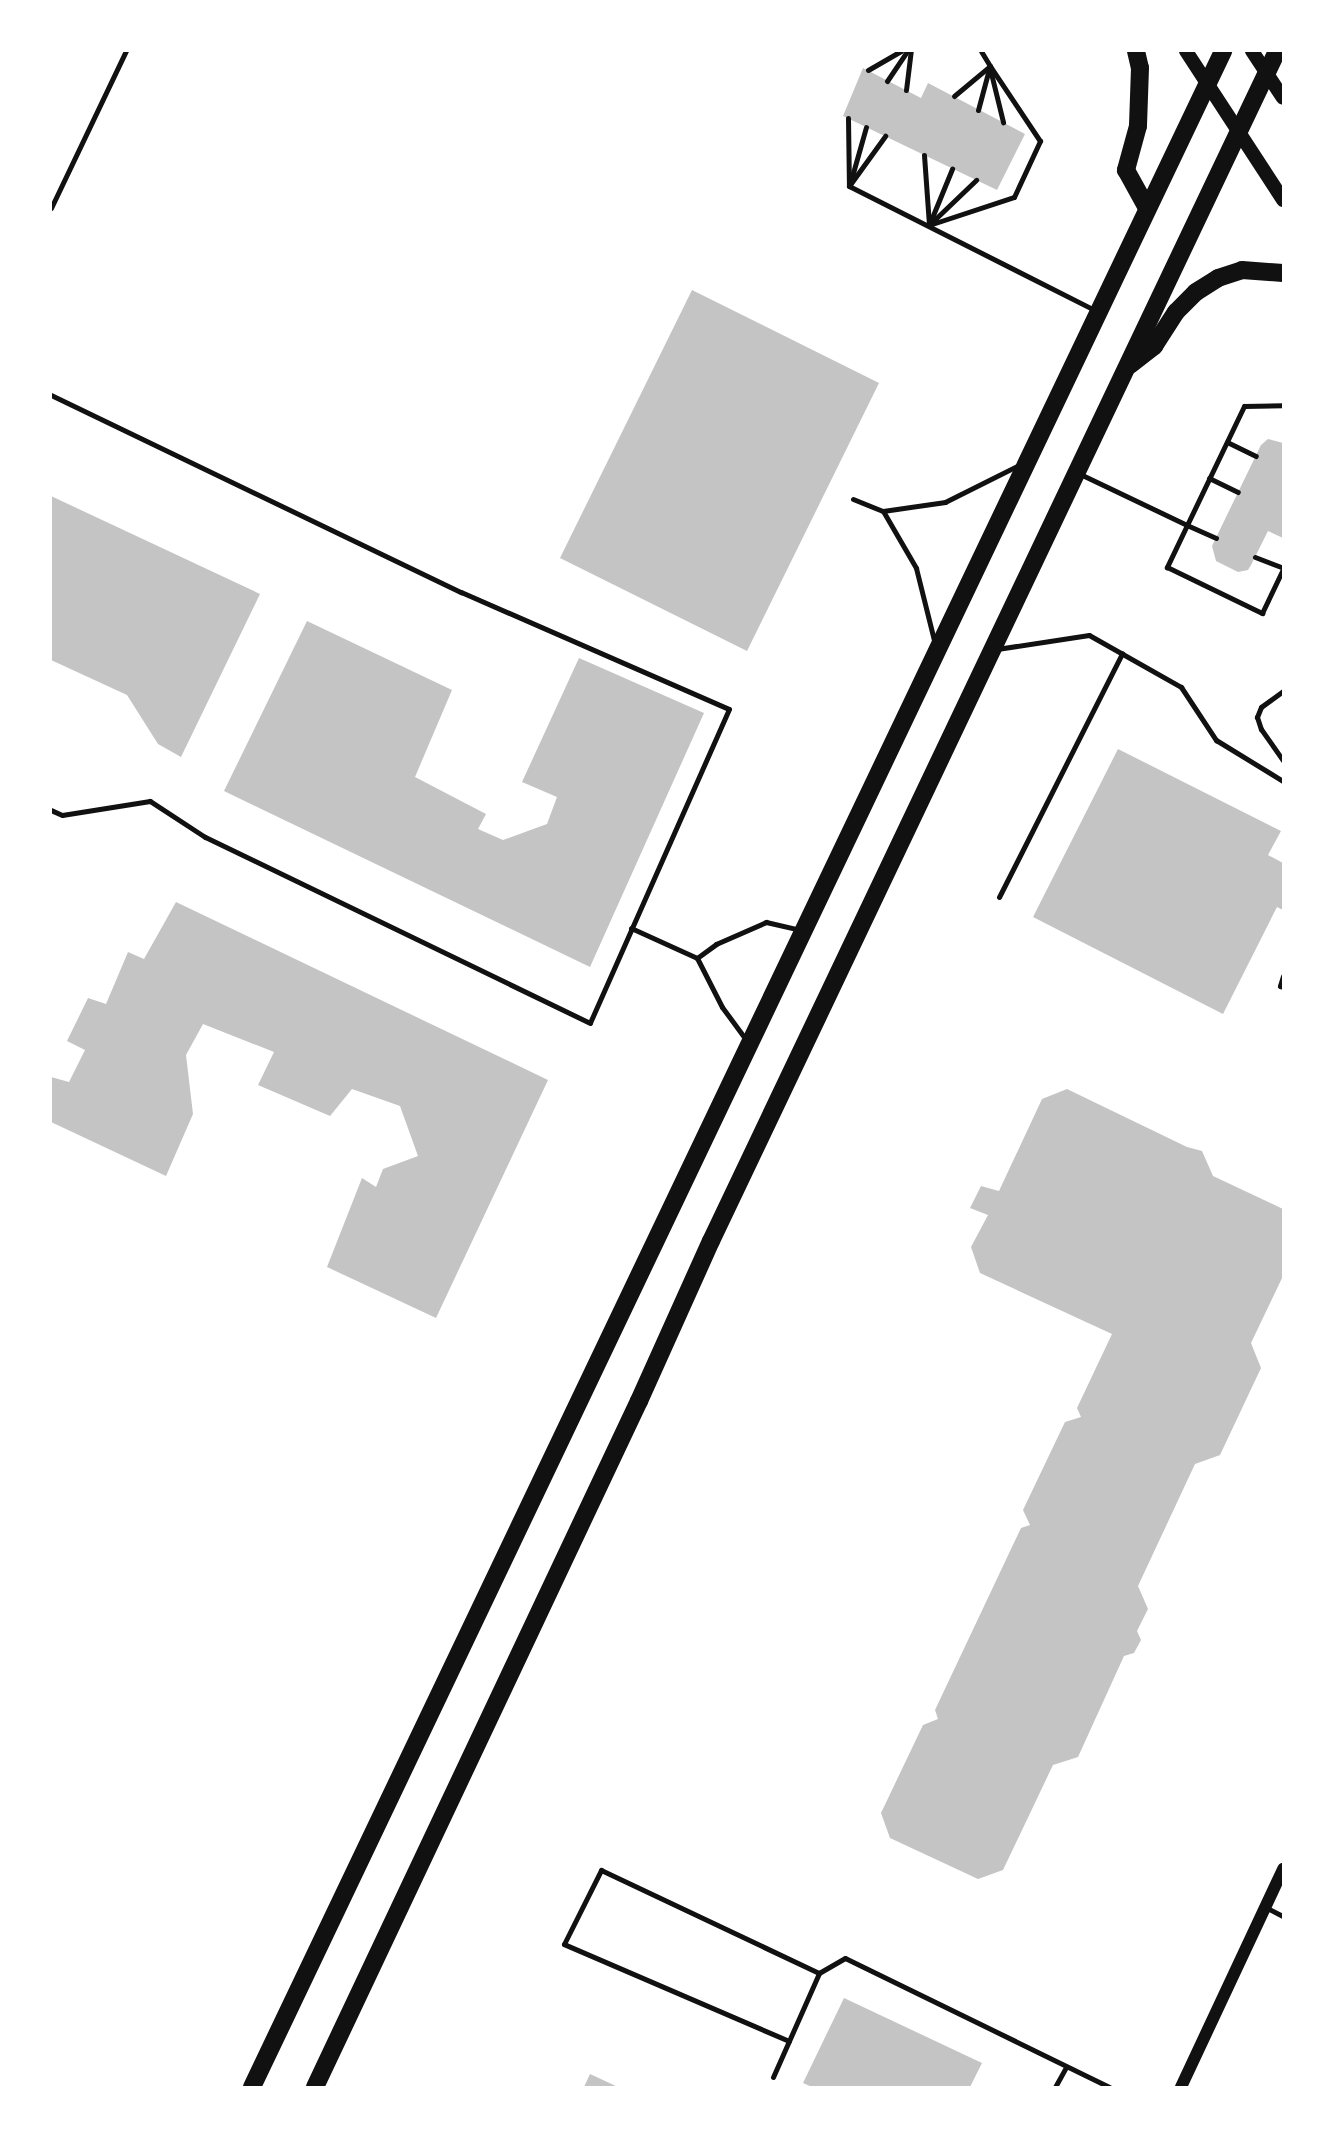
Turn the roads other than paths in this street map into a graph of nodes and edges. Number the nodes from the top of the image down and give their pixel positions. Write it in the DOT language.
graph roads {
  1 [pos="126,51"];
  2 [pos="901,51"];
  3 [pos="909,51"];
  4 [pos="981,51"];
  5 [pos="1136,51"];
  6 [pos="1186,51"];
  7 [pos="1223,51"];
  8 [pos="1252,51"];
  9 [pos="1277,51"];
  10 [pos="990,65"];
  11 [pos="868,70"];
  12 [pos="1267,73"];
  13 [pos="887,80"];
  14 [pos="1208,83"];
  15 [pos="906,90"];
  16 [pos="954,96"];
  17 [pos="1283,98"];
  18 [pos="978,110"];
  19 [pos="848,118"];
  20 [pos="1003,122"];
  21 [pos="866,127"];
  22 [pos="1239,132"];
  23 [pos="885,136"];
  24 [pos="924,155"];
  25 [pos="952,169"];
  26 [pos="976,180"];
  27 [pos="849,186"];
  28 [pos="1283,200"];
  29 [pos="51,208"];
  30 [pos="1147,208"];
  31 [pos="929,225"];
  32 [pos="1283,273"];
  33 [pos="1097,312"];
  34 [pos="1127,367"];
  35 [pos="51,394"];
  36 [pos="1283,405"];
  37 [pos="1227,442"];
  38 [pos="1256,456"];
  39 [pos="1027,461"];
  40 [pos="1077,473"];
  41 [pos="1209,478"];
  42 [pos="1238,492"];
  43 [pos="853,499"];
  44 [pos="883,512"];
  45 [pos="1187,525"];
  46 [pos="1216,538"];
  47 [pos="1255,557"];
  48 [pos="1283,569"];
  49 [pos="994,649"];
  50 [pos="936,650"];
  51 [pos="1122,653"];
  52 [pos="1283,691"];
  53 [pos="1283,760"];
  54 [pos="1283,781"];
  55 [pos="51,810"];
  56 [pos="999,897"];
  57 [pos="631,928"];
  58 [pos="803,931"];
  59 [pos="697,958"];
  60 [pos="1283,976"];
  61 [pos="1283,987"];
  62 [pos="749,1045"];
  63 [pos="1283,1869"];
  64 [pos="1265,1907"];
  65 [pos="1283,1916"];
  66 [pos="819,1973"];
  67 [pos="789,2041"];
  68 [pos="1066,2067"];
  69 [pos="773,2077"];
  70 [pos="252,2087"];
  71 [pos="315,2087"];
  72 [pos="1055,2087"];
  73 [pos="1109,2087"];
  74 [pos="1181,2087"];
  1 -- 29 [label="lane"];
  2 -- 11 [label="lane"];
  3 -- 13 [label="lane"];
  3 -- 15 [label="lane"];
  4 -- 10 [label="lane"];
  5 -- 30 [label="main road"];
  6 -- 14 [label="main road"];
  7 -- 14 [label="main road"];
  8 -- 12 [label="main road"];
  9 -- 12 [label="main road"];
  10 -- 16 [label="lane"];
  10 -- 18 [label="lane"];
  10 -- 20 [label="lane"];
  10 -- 31 [label="lane"];
  12 -- 17 [label="main road"];
  12 -- 22 [label="main road"];
  14 -- 22 [label="main road"];
  14 -- 30 [label="main road"];
  19 -- 27 [label="lane"];
  21 -- 27 [label="lane"];
  22 -- 28 [label="main road"];
  22 -- 34 [label="main road"];
  23 -- 27 [label="lane"];
  24 -- 31 [label="lane"];
  25 -- 31 [label="lane"];
  26 -- 31 [label="lane"];
  27 -- 31 [label="lane"];
  30 -- 33 [label="main road"];
  31 -- 33 [label="lane"];
  32 -- 34 [label="main road"];
  33 -- 39 [label="main road"];
  34 -- 40 [label="main road"];
  35 -- 57 [label="lane"];
  36 -- 37 [label="lane"];
  37 -- 38 [label="lane"];
  37 -- 41 [label="lane"];
  39 -- 44 [label="lane"];
  39 -- 50 [label="main road"];
  40 -- 45 [label="lane"];
  40 -- 49 [label="main road"];
  41 -- 42 [label="lane"];
  41 -- 45 [label="lane"];
  43 -- 44 [label="lane"];
  44 -- 50 [label="lane"];
  45 -- 46 [label="lane"];
  45 -- 48 [label="lane"];
  47 -- 48 [label="lane"];
  49 -- 51 [label="lane"];
  49 -- 71 [label="main road"];
  50 -- 58 [label="main road"];
  51 -- 54 [label="lane"];
  51 -- 56 [label="lane"];
  52 -- 53 [label="lane"];
  55 -- 57 [label="lane"];
  57 -- 59 [label="lane"];
  58 -- 59 [label="lane"];
  58 -- 62 [label="main road"];
  59 -- 62 [label="lane"];
  60 -- 61 [label="lane"];
  62 -- 70 [label="main road"];
  63 -- 64 [label="street"];
  64 -- 65 [label="lane"];
  64 -- 74 [label="street"];
  66 -- 67 [label="lane"];
  66 -- 67 [label="lane"];
  66 -- 68 [label="lane"];
  67 -- 69 [label="lane"];
  68 -- 72 [label="lane"];
  68 -- 73 [label="lane"];
}
